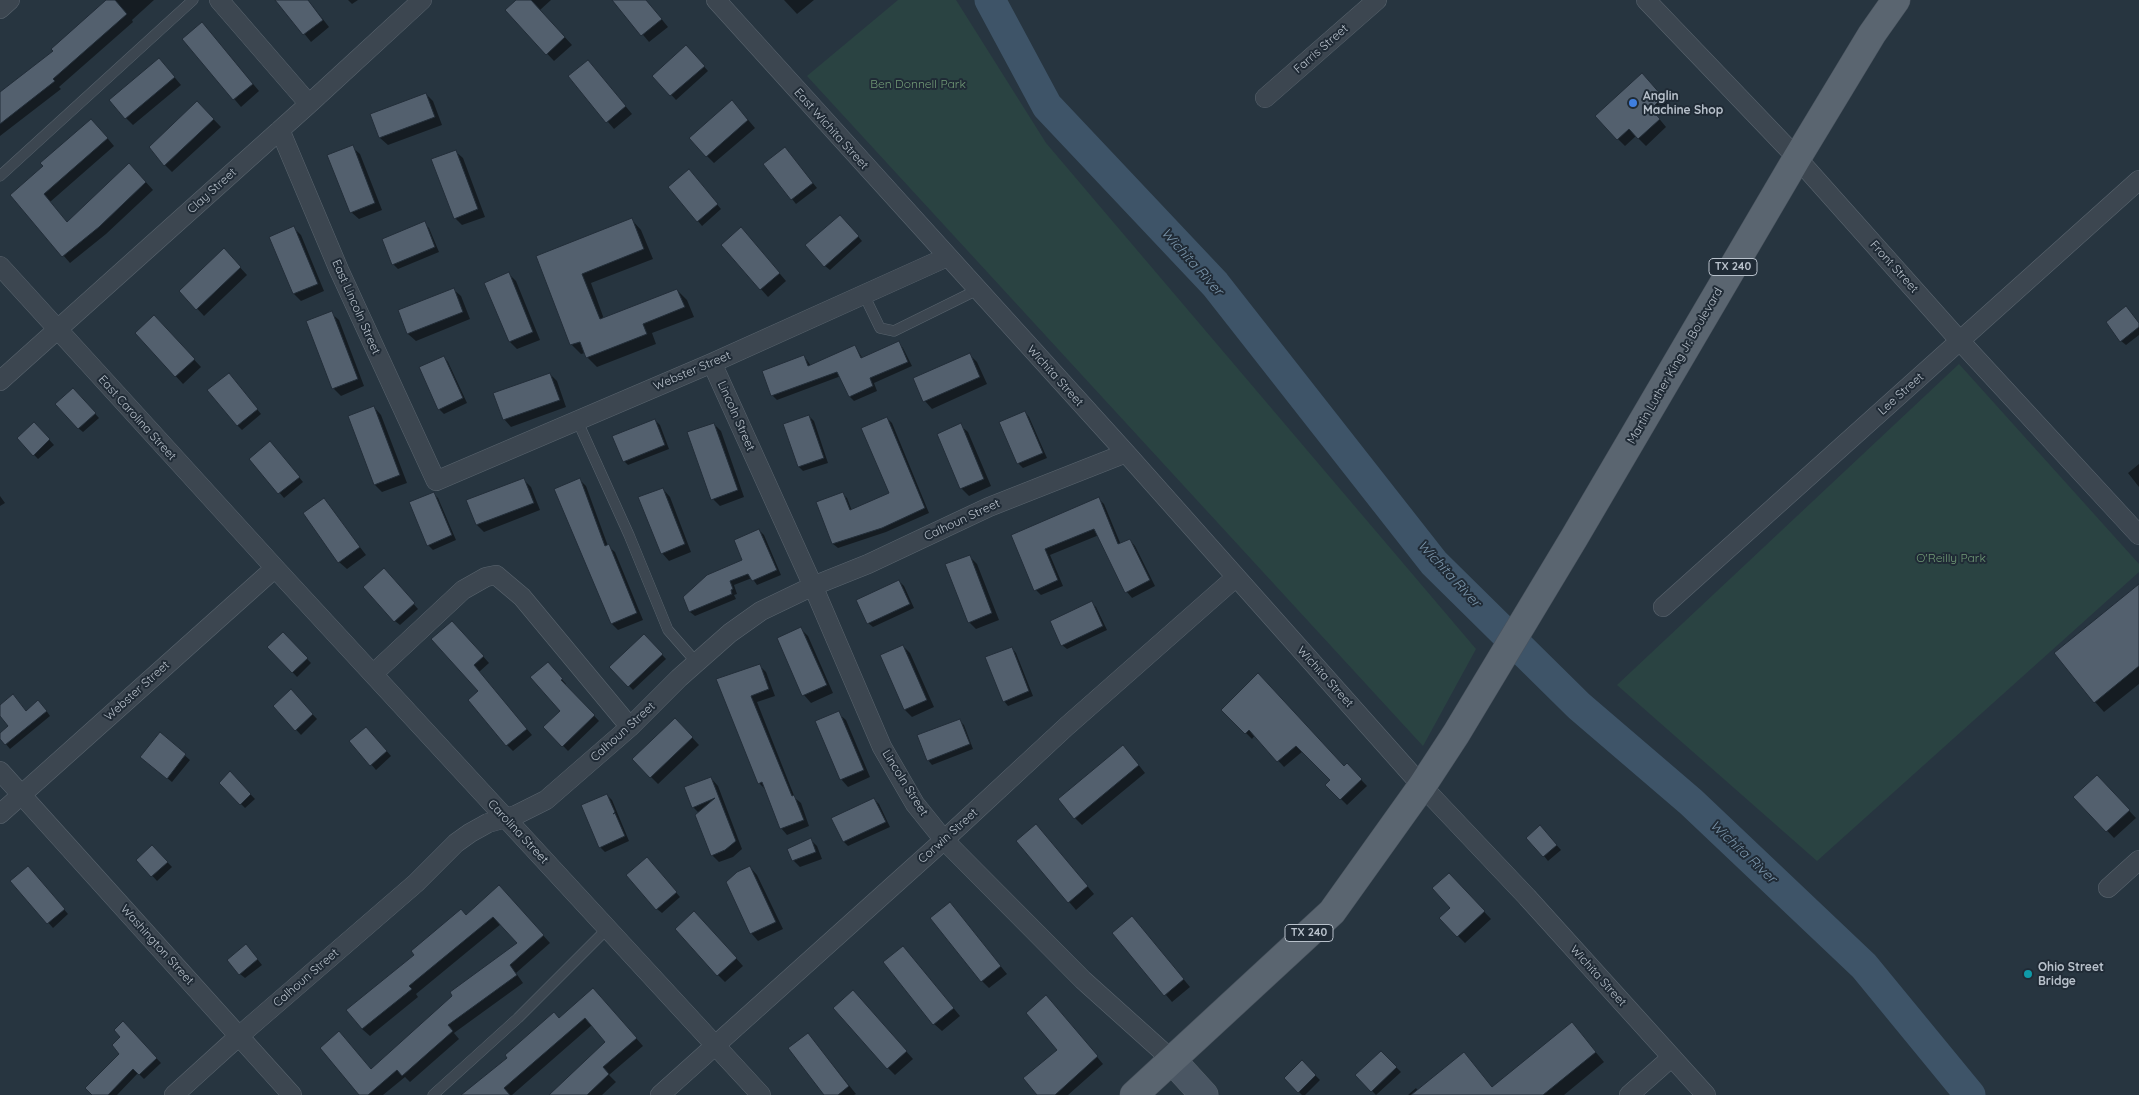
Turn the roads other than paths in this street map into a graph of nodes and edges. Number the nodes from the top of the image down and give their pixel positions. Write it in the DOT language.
graph roads {
  1 [pos="10,0"];
  2 [pos="193,0"];
  3 [pos="219,0"];
  4 [pos="422,0"];
  5 [pos="716,0"];
  6 [pos="1377,0"];
  7 [pos="1646,0"];
  8 [pos="1896,0"];
  9 [pos="0,9"];
  10 [pos="1265,98"];
  11 [pos="309,104"];
  12 [pos="280,130"];
  13 [pos="1797,158"];
  14 [pos="0,176"];
  15 [pos="2139,180"];
  16 [pos="946,257"];
  17 [pos="0,266"];
  18 [pos="977,290"];
  19 [pos="864,294"];
  20 [pos="57,329"];
  21 [pos="1960,341"];
  22 [pos="712,363"];
  23 [pos="0,381"];
  24 [pos="577,420"];
  25 [pos="1126,453"];
  26 [pos="436,481"];
  27 [pos="2139,535"];
  28 [pos="275,568"];
  29 [pos="1236,578"];
  30 [pos="813,586"];
  31 [pos="1663,607"];
  32 [pos="697,662"];
  33 [pos="373,674"];
  34 [pos="630,727"];
  35 [pos="0,771"];
  36 [pos="1422,786"];
  37 [pos="22,794"];
  38 [pos="0,814"];
  39 [pos="505,817"];
  40 [pos="944,840"];
  41 [pos="2139,860"];
  42 [pos="2108,888"];
  43 [pos="608,928"];
  44 [pos="239,1036"];
  45 [pos="716,1045"];
  46 [pos="1672,1057"];
  47 [pos="1172,1060"];
  48 [pos="174,1095"];
  49 [pos="292,1095"];
  50 [pos="432,1095"];
  51 [pos="660,1095"];
  52 [pos="761,1095"];
  53 [pos="1134,1095"];
  54 [pos="1204,1095"];
  55 [pos="1629,1095"];
  56 [pos="1706,1095"];
  1 -- 9 [label="street"];
  2 -- 14 [label="lane"];
  3 -- 11 [label="street"];
  4 -- 11 [label="street, Clay Street"];
  5 -- 16 [label="street, East Wichita Street"];
  6 -- 10 [label="street, Farris Street"];
  7 -- 13 [label="street, Front Street"];
  8 -- 13 [label="main road, Martin Luther King Jr. Boulevard / TX 240"];
  11 -- 12 [label="street, Clay Street"];
  12 -- 20 [label="street, Clay Street"];
  12 -- 26 [label="street, East Lincoln Street"];
  13 -- 21 [label="street, Front Street"];
  13 -- 36 [label="main road, Martin Luther King Jr. Boulevard / TX 240"];
  15 -- 21 [label="street, Lee Street"];
  16 -- 18 [label="street, Wichita Street"];
  16 -- 19 [label="street, Webster Street"];
  17 -- 20 [label="street, East Carolina Street"];
  18 -- 19 [label="lane"];
  18 -- 25 [label="street, Wichita Street"];
  19 -- 22 [label="street, Webster Street"];
  20 -- 23 [label="street, Clay Street"];
  20 -- 28 [label="street, East Carolina Street"];
  21 -- 27 [label="street, Front Street"];
  21 -- 31 [label="street, Lee Street"];
  22 -- 24 [label="street, Webster Street"];
  22 -- 30 [label="street, Lincoln Street"];
  24 -- 26 [label="street, Webster Street"];
  24 -- 32 [label="lane"];
  25 -- 29 [label="street, Wichita Street"];
  25 -- 30 [label="street, Calhoun Street"];
  28 -- 33 [label="street, Carolina Street"];
  28 -- 37 [label="street, Webster Street"];
  29 -- 36 [label="street, Wichita Street"];
  29 -- 40 [label="street, Corwin Street"];
  30 -- 32 [label="street, Calhoun Street"];
  30 -- 40 [label="street, Lincoln Street"];
  32 -- 34 [label="street, Calhoun Street"];
  33 -- 34 [label="street"];
  33 -- 39 [label="street, Carolina Street"];
  34 -- 39 [label="street, Calhoun Street"];
  35 -- 37 [label="street, Washington Street"];
  36 -- 46 [label="street, Wichita Street"];
  36 -- 47 [label="main road, TX 240"];
  37 -- 38 [label="street, Webster Street"];
  37 -- 44 [label="street, Washington Street"];
  39 -- 43 [label="street, Carolina Street"];
  39 -- 44 [label="street, Calhoun Street"];
  40 -- 45 [label="street, Corwin Street"];
  40 -- 47 [label="street, Lincoln Street"];
  41 -- 42 [label="street"];
  43 -- 45 [label="street, Carolina Street"];
  43 -- 50 [label="lane"];
  44 -- 48 [label="street, Calhoun Street"];
  44 -- 49 [label="street, Washington Street"];
  45 -- 51 [label="street, Corwin Street"];
  45 -- 52 [label="street, Carolina Street"];
  46 -- 55 [label="street"];
  46 -- 56 [label="street, Wichita Street"];
  47 -- 53 [label="main road, TX 240"];
  47 -- 54 [label="main road, Lincoln Street"];
}
